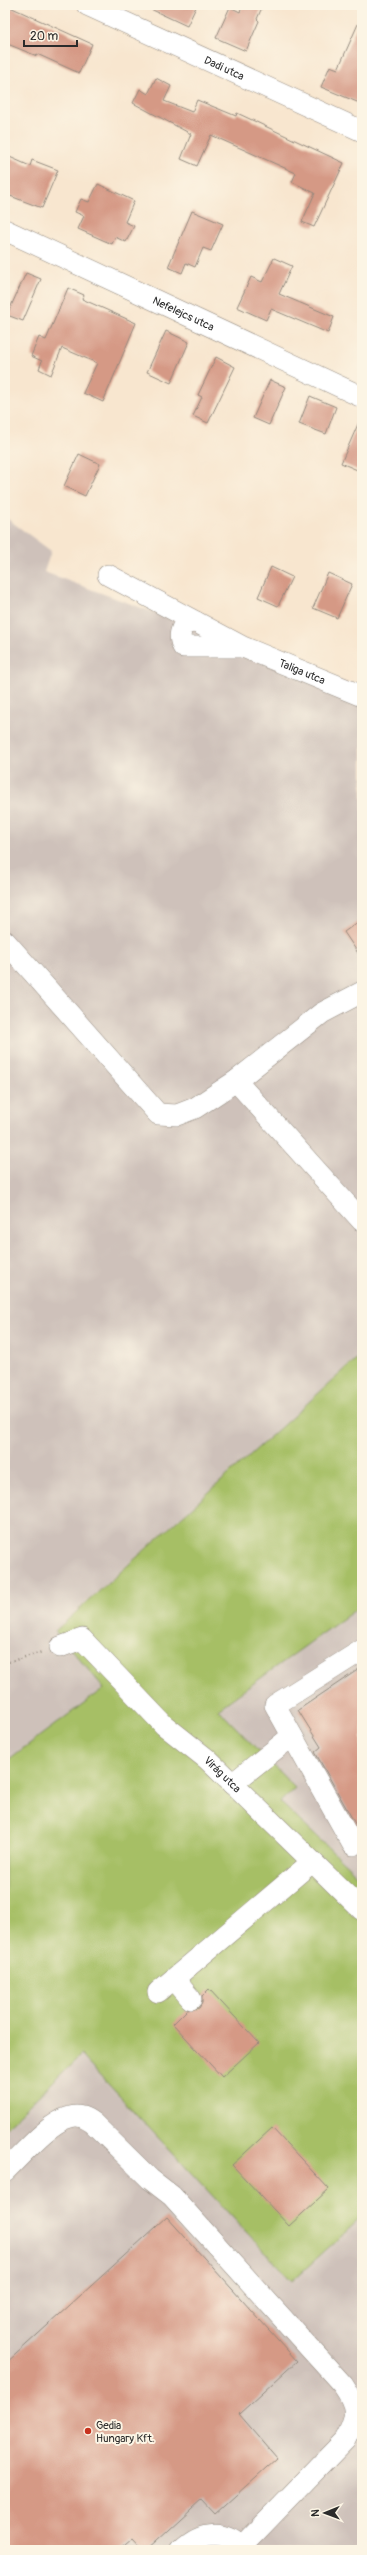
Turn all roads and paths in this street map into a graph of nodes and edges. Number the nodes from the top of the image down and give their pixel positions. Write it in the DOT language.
graph roads {
  1 [pos="87,5"];
  2 [pos="362,131"];
  3 [pos="5,230"];
  4 [pos="362,396"];
  5 [pos="108,575"];
  6 [pos="196,622"];
  7 [pos="243,647"];
  8 [pos="362,696"];
  9 [pos="5,941"];
  10 [pos="362,992"];
  11 [pos="236,1081"];
  12 [pos="362,1221"];
  13 [pos="60,1647"];
  14 [pos="362,1650"];
  15 [pos="5,1663"];
  16 [pos="292,1736"];
  17 [pos="232,1784"];
  18 [pos="353,1845"];
  19 [pos="312,1862"];
  20 [pos="362,1910"];
  21 [pos="174,1979"];
  22 [pos="158,1992"];
  23 [pos="191,1999"];
  24 [pos="5,2171"];
  25 [pos="244,2548"];
  26 [pos="181,2550"];
  1 -- 2 [label="street, Dadi utca"];
  3 -- 4 [label="street, Nefelejcs utca"];
  5 -- 6 [label="street, Taliga utca"];
  6 -- 7 [label="street, Taliga utca"];
  6 -- 7 [label="street, Taliga utca"];
  7 -- 8 [label="street, Taliga utca"];
  9 -- 11 [label="street"];
  10 -- 11 [label="street"];
  11 -- 12 [label="street"];
  13 -- 15 [label="path"];
  13 -- 17 [label="street, Virág utca"];
  14 -- 16 [label="street"];
  16 -- 17 [label="street"];
  16 -- 18 [label="street"];
  17 -- 19 [label="street, Virág utca"];
  19 -- 20 [label="street, Virág utca"];
  19 -- 21 [label="street"];
  21 -- 22 [label="street"];
  21 -- 23 [label="street"];
  24 -- 25 [label="street"];
  25 -- 26 [label="street"];
}
